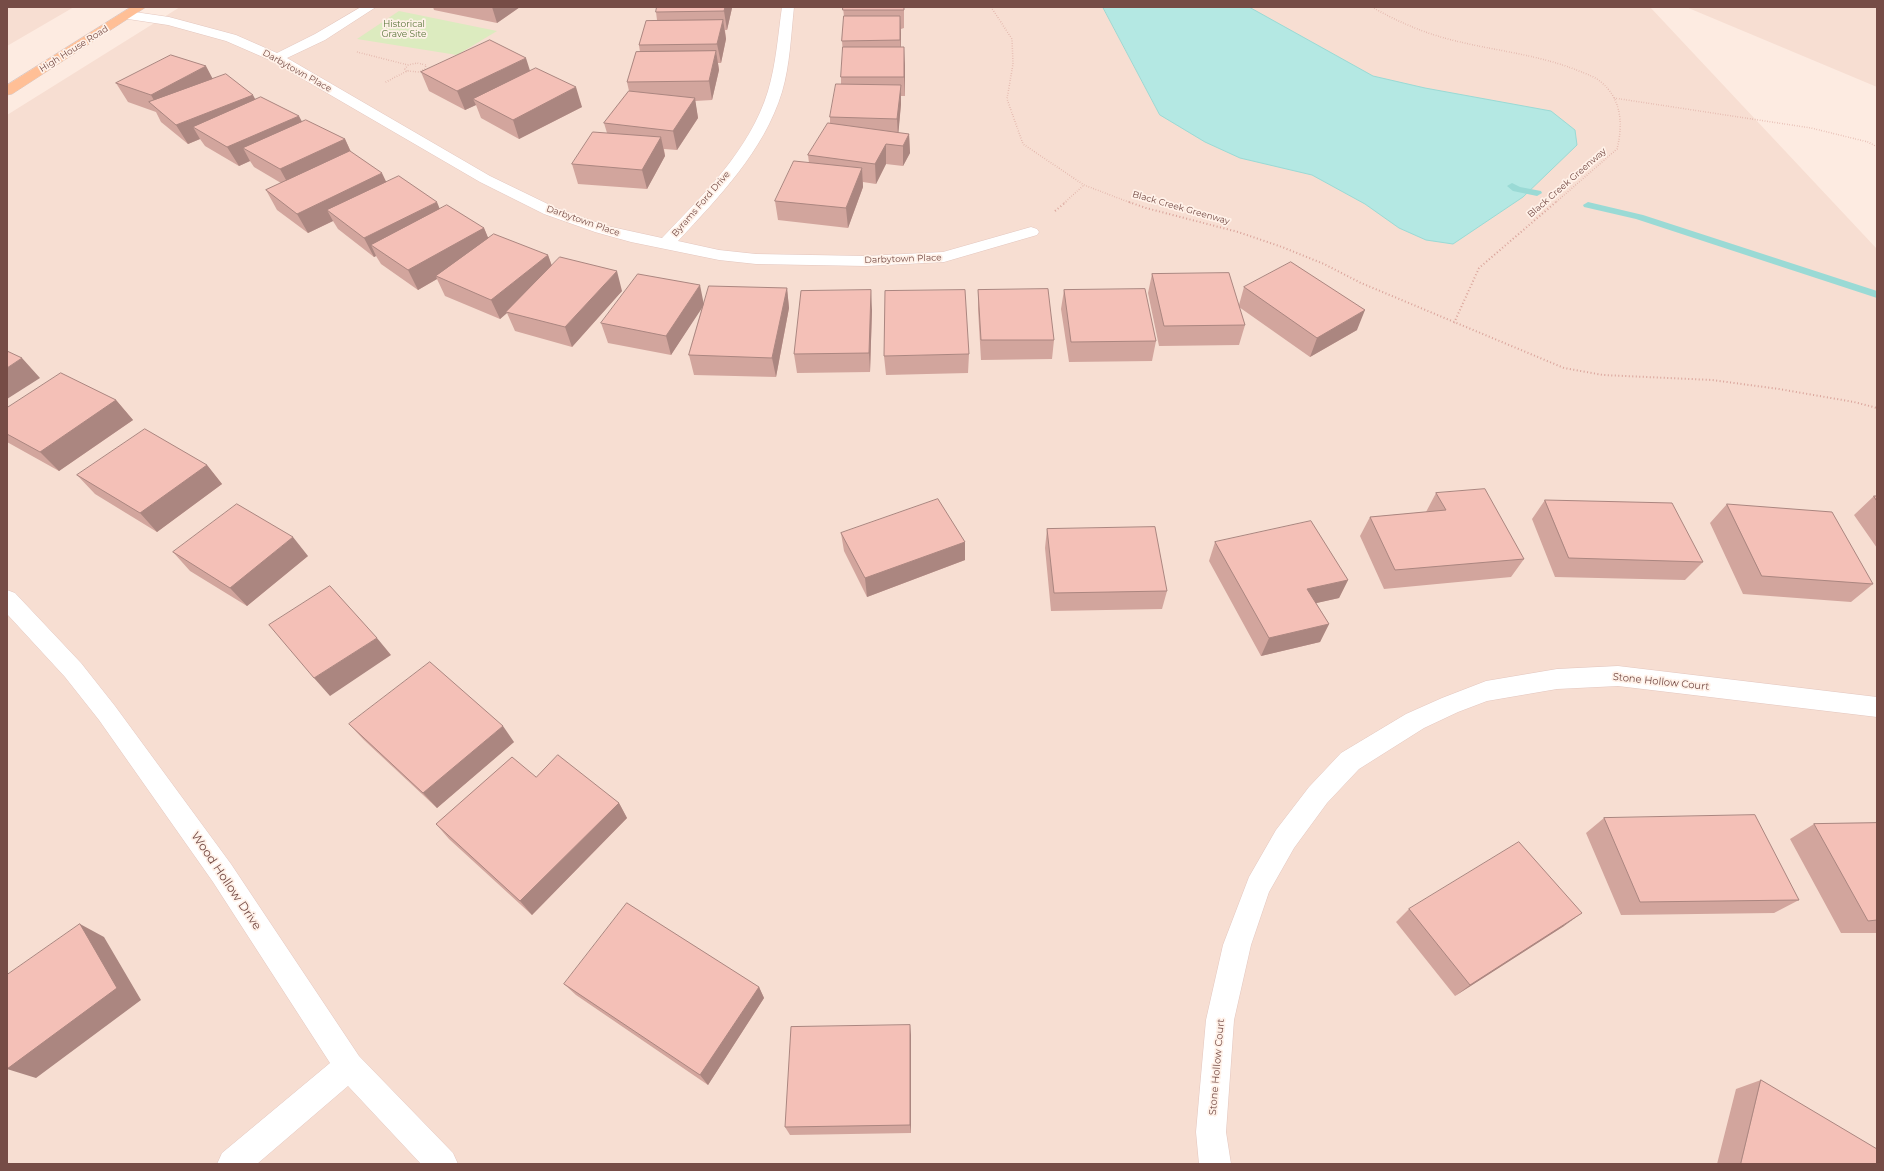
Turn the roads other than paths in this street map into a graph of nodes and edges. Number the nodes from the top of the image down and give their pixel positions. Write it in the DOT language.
graph roads {
  1 [pos="370,7"];
  2 [pos="788,7"];
  3 [pos="134,11"];
  4 [pos="277,58"];
  5 [pos="7,91"];
  6 [pos="1032,232"];
  7 [pos="666,244"];
  8 [pos="7,598"];
  9 [pos="1877,707"];
  10 [pos="349,1066"];
  11 [pos="233,1164"];
  12 [pos="442,1164"];
  13 [pos="1215,1164"];
  1 -- 4 [label="street"];
  2 -- 7 [label="street, Byrams Ford Drive"];
  3 -- 4 [label="street, Darbytown Place"];
  3 -- 5 [label="main road, High House Road"];
  4 -- 7 [label="street, Darbytown Place"];
  6 -- 7 [label="street, Darbytown Place"];
  8 -- 10 [label="street, Wood Hollow Drive"];
  9 -- 13 [label="street, Stone Hollow Court"];
  10 -- 11 [label="street"];
  10 -- 12 [label="street, Wood Hollow Drive"];
}
